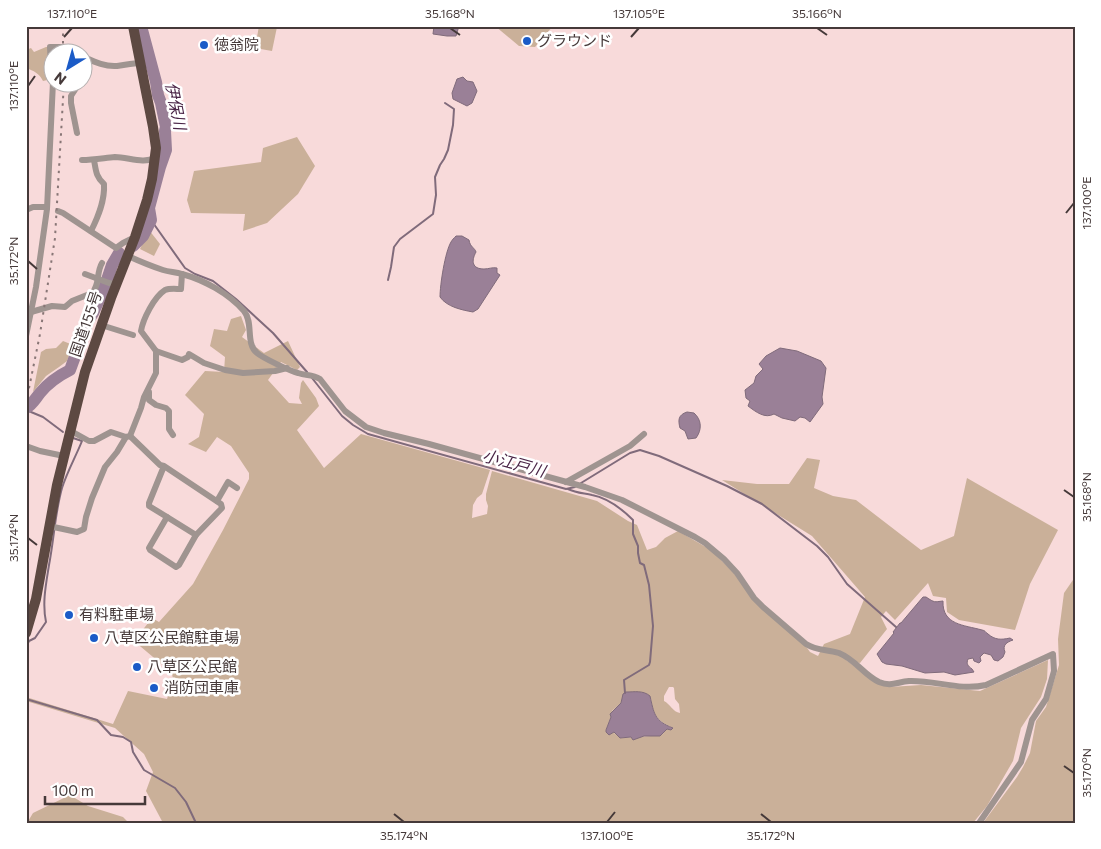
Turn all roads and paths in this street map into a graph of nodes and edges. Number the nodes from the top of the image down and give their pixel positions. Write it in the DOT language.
graph roads {
  1 [pos="133,26"];
  2 [pos="92,61"];
  3 [pos="141,63"];
  4 [pos="52,92"];
  5 [pos="74,92"];
  6 [pos="77,133"];
  7 [pos="155,158"];
  8 [pos="82,160"];
  9 [pos="94,160"];
  10 [pos="46,207"];
  11 [pos="26,210"];
  12 [pos="58,211"];
  13 [pos="91,232"];
  14 [pos="135,236"];
  15 [pos="128,256"];
  16 [pos="102,263"];
  17 [pos="85,274"];
  18 [pos="182,274"];
  19 [pos="107,281"];
  20 [pos="30,301"];
  21 [pos="29,311"];
  22 [pos="101,326"];
  23 [pos="133,335"];
  24 [pos="26,336"];
  25 [pos="156,351"];
  26 [pos="287,368"];
  27 [pos="149,388"];
  28 [pos="71,431"];
  29 [pos="644,434"];
  30 [pos="173,435"];
  31 [pos="128,437"];
  32 [pos="26,446"];
  33 [pos="64,456"];
  34 [pos="164,466"];
  35 [pos="569,483"];
  36 [pos="237,488"];
  37 [pos="217,501"];
  38 [pos="167,518"];
  39 [pos="53,527"];
  40 [pos="196,535"];
  41 [pos="29,616"];
  42 [pos="26,633"];
  43 [pos="979,823"];
  1 -- 3 [label="highway, 国道155号"];
  2 -- 3 [label="street"];
  3 -- 7 [label="highway, 国道155号"];
  4 -- 10 [label="street"];
  5 -- 6 [label="street"];
  7 -- 9 [label="street"];
  7 -- 14 [label="highway, 国道155号"];
  8 -- 9 [label="street"];
  9 -- 13 [label="street"];
  10 -- 11 [label="street"];
  10 -- 20 [label="street"];
  12 -- 13 [label="street"];
  13 -- 14 [label="street"];
  14 -- 15 [label="highway, 国道155号"];
  15 -- 18 [label="street"];
  15 -- 19 [label="highway, 国道155号"];
  16 -- 19 [label="street"];
  17 -- 19 [label="street"];
  18 -- 25 [label="street"];
  18 -- 26 [label="street"];
  19 -- 21 [label="street"];
  19 -- 22 [label="highway, 国道155号"];
  20 -- 21 [label="street"];
  21 -- 24 [label="street"];
  22 -- 23 [label="street"];
  22 -- 28 [label="highway, 国道155号"];
  25 -- 26 [label="street"];
  25 -- 27 [label="street"];
  26 -- 35 [label="street"];
  27 -- 30 [label="street"];
  27 -- 31 [label="street"];
  28 -- 31 [label="street"];
  28 -- 33 [label="highway, 国道155号"];
  29 -- 35 [label="street"];
  31 -- 34 [label="street"];
  31 -- 39 [label="street"];
  32 -- 33 [label="street"];
  33 -- 39 [label="highway, 国道155号"];
  34 -- 37 [label="street"];
  34 -- 38 [label="street"];
  35 -- 43 [label="street"];
  36 -- 37 [label="street"];
  37 -- 40 [label="street"];
  38 -- 40 [label="street"];
  38 -- 40 [label="street"];
  39 -- 41 [label="highway, 国道155号"];
  41 -- 42 [label="highway, 国道155号"];
}
